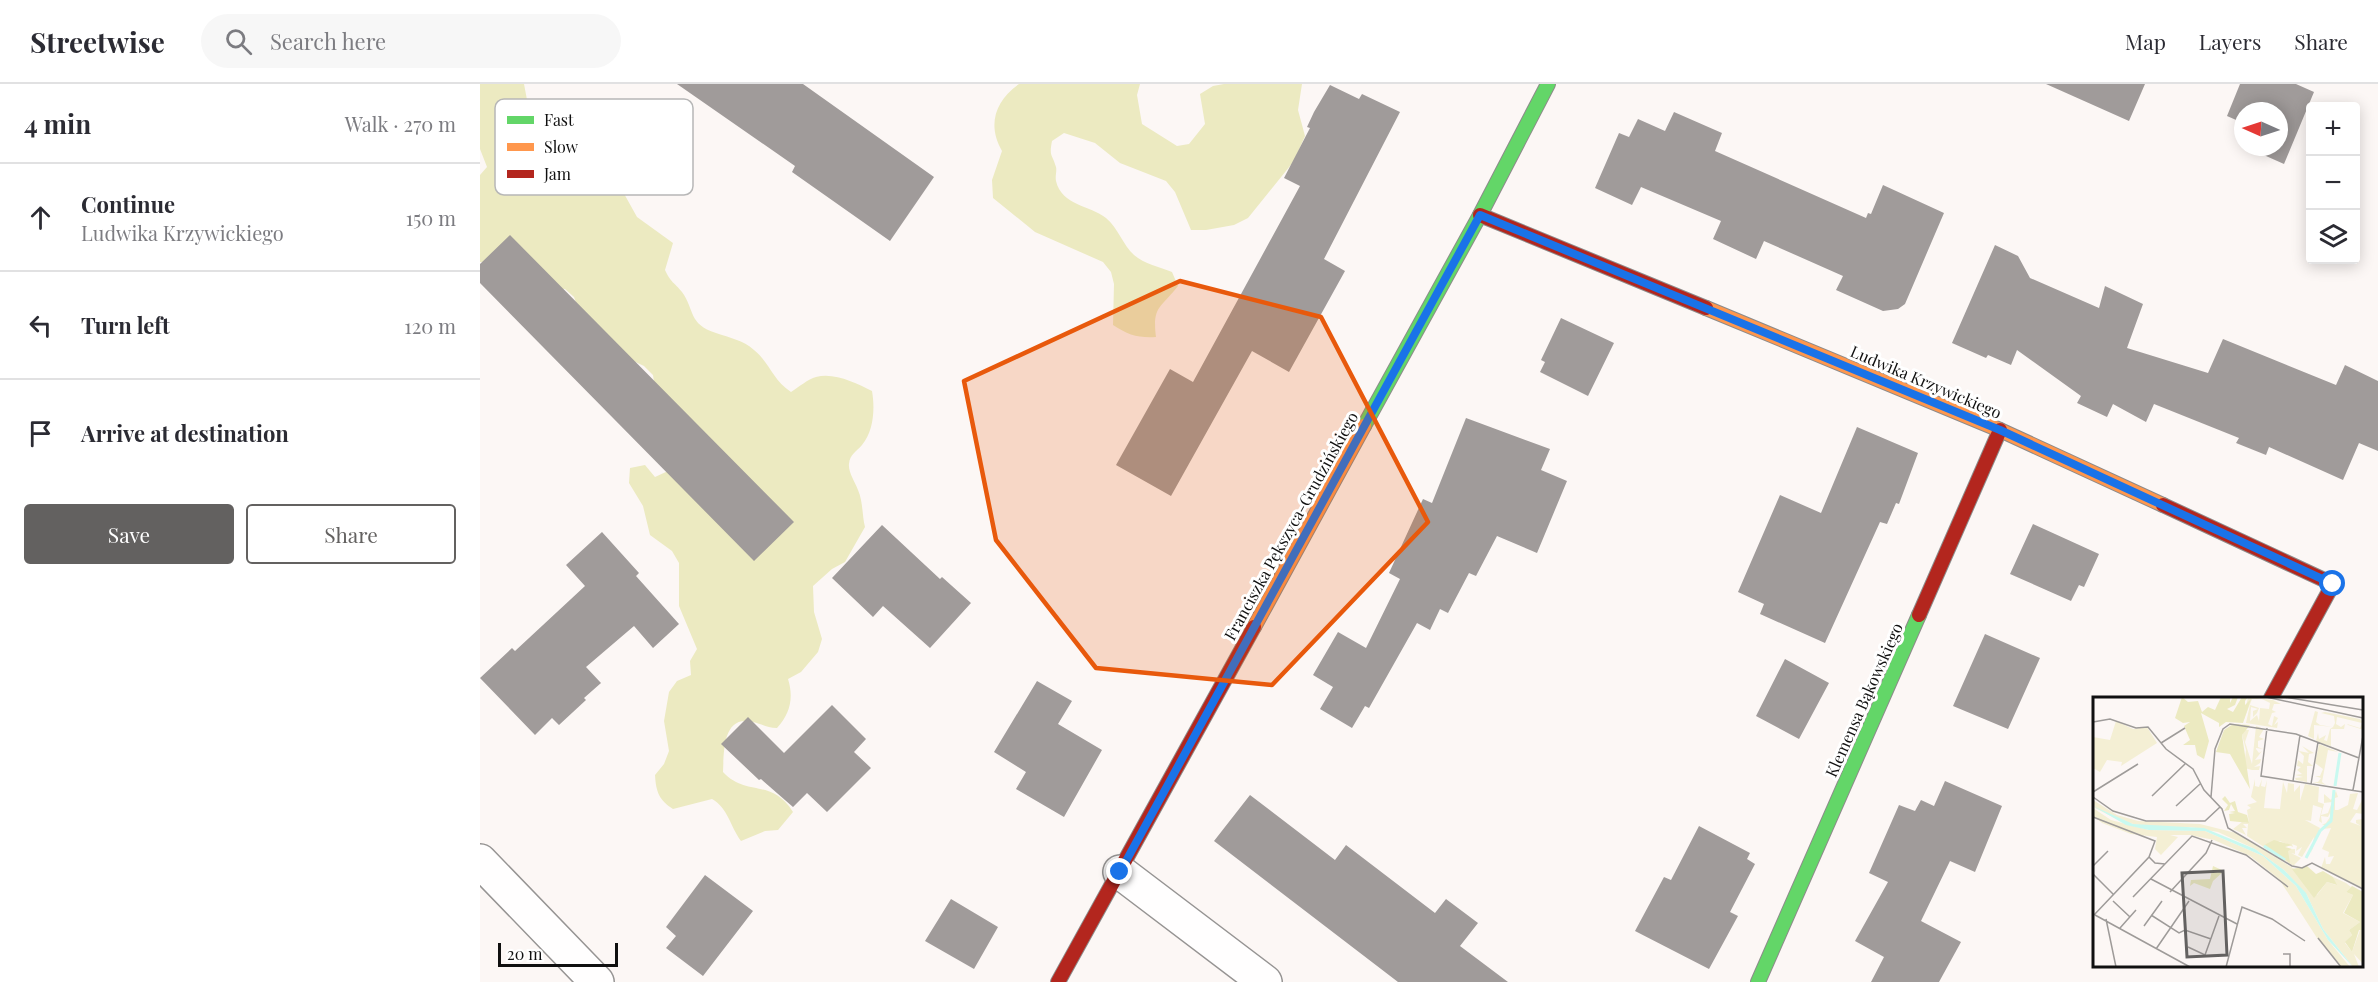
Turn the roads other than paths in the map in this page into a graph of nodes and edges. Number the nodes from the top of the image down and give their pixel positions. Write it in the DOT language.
graph roads {
  1 [pos="1548,84"];
  2 [pos="1480,215"];
  3 [pos="2000,430"];
  4 [pos="2272,697"];
  5 [pos="480,861"];
  6 [pos="1120,872"];
  7 [pos="597,982"];
  8 [pos="1058,982"];
  9 [pos="1265,982"];
  10 [pos="1758,982"];
  1 -- 2 [label="street, Franciszka Pększyca-Grudzińskiego"];
  2 -- 3 [label="street, Ludwika Krzywickiego"];
  2 -- 6 [label="street, Franciszka Pększyca-Grudzińskiego"];
  3 -- 4 [label="street, Ludwika Krzywickiego"];
  3 -- 10 [label="street, Klemensa Bąkowskiego"];
  5 -- 7 [label="street"];
  6 -- 8 [label="street, Franciszka Pększyca-Grudzińskiego"];
  6 -- 9 [label="street"];
}
